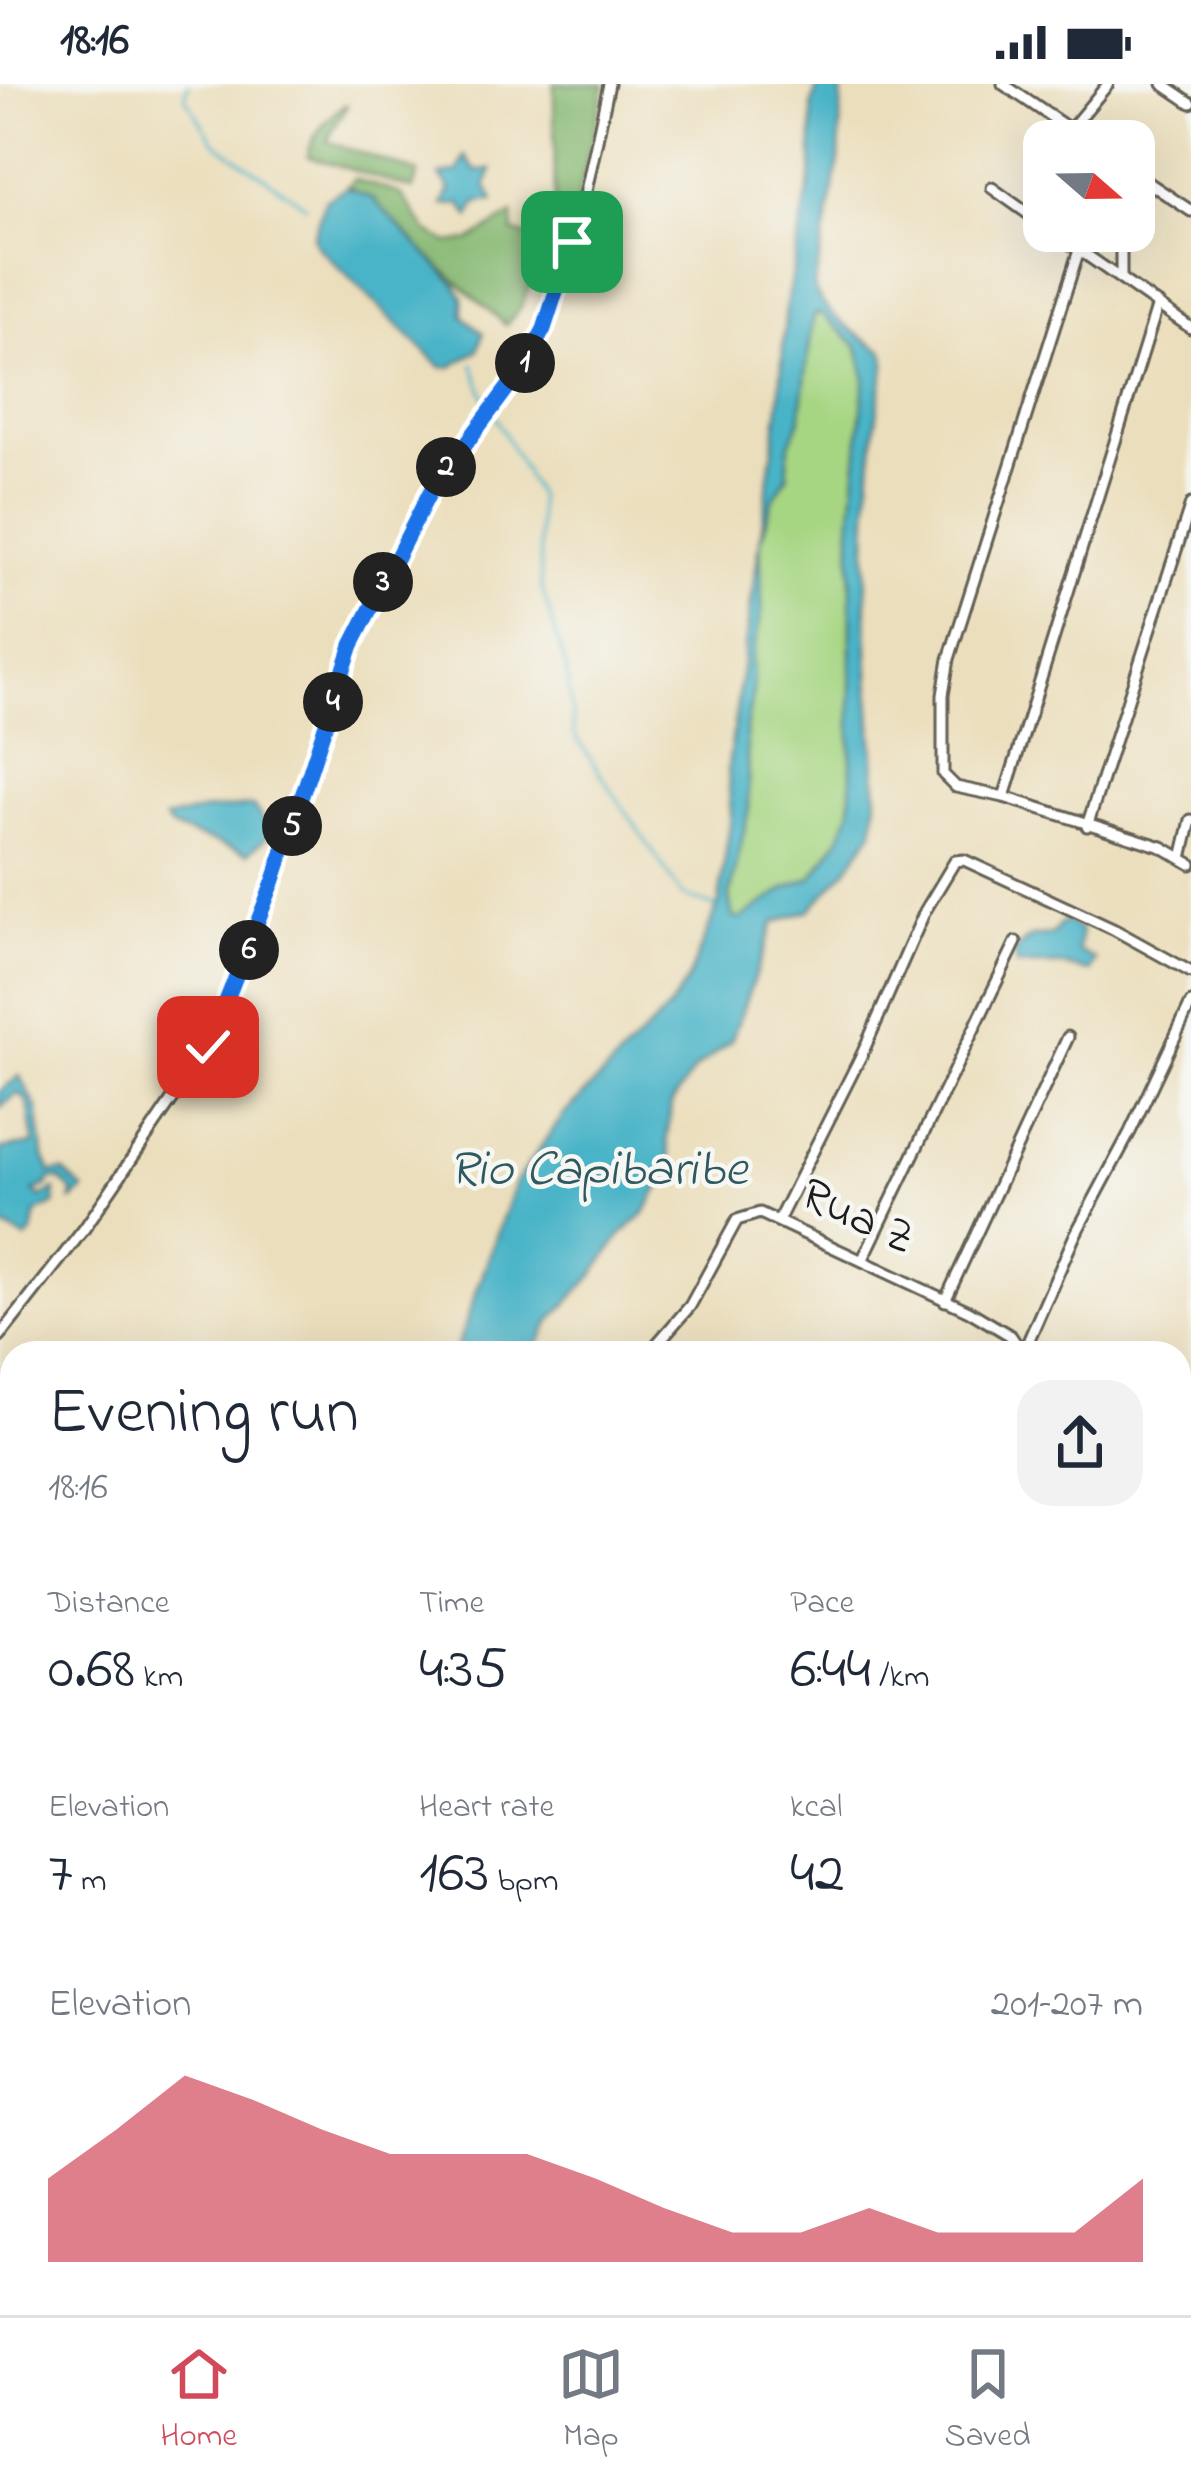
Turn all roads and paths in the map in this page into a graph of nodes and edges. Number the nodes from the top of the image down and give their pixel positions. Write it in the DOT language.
graph roads {
  1 [pos="609,84"];
  2 [pos="1003,84"];
  3 [pos="1108,84"];
  4 [pos="1163,84"];
  5 [pos="1191,103"];
  6 [pos="1055,120"];
  7 [pos="1078,120"];
  8 [pos="1155,187"];
  9 [pos="992,188"];
  10 [pos="1023,210"];
  11 [pos="1191,211"];
  12 [pos="1078,252"];
  13 [pos="1082,252"];
  14 [pos="1121,252"];
  15 [pos="1121,279"];
  16 [pos="1158,304"];
  17 [pos="1191,328"];
  18 [pos="1191,504"];
  19 [pos="1004,797"];
  20 [pos="1191,820"];
  21 [pos="1087,826"];
  22 [pos="1186,861"];
  23 [pos="1016,942"];
  24 [pos="1191,971"];
  25 [pos="1191,1003"];
  26 [pos="1068,1037"];
  27 [pos="779,1219"];
  28 [pos="863,1259"];
  29 [pos="945,1301"];
  30 [pos="0,1336"];
  31 [pos="659,1341"];
  32 [pos="1015,1341"];
  33 [pos="1028,1341"];
  1 -- 30 [label="street"];
  2 -- 6 [label="street"];
  3 -- 7 [label="street"];
  4 -- 5 [label="street"];
  8 -- 11 [label="street"];
  9 -- 10 [label="street"];
  12 -- 19 [label="street"];
  13 -- 15 [label="street"];
  14 -- 15 [label="street"];
  15 -- 16 [label="street"];
  16 -- 17 [label="street"];
  16 -- 19 [label="street"];
  18 -- 21 [label="street"];
  19 -- 21 [label="street"];
  20 -- 22 [label="street"];
  21 -- 22 [label="street"];
  23 -- 28 [label="street"];
  24 -- 27 [label="street"];
  25 -- 33 [label="street"];
  26 -- 29 [label="street"];
  27 -- 28 [label="street, Rua Z"];
  27 -- 31 [label="street, Rua Z"];
  28 -- 29 [label="street, Rua Z"];
  29 -- 32 [label="street, Rua Z"];
}
